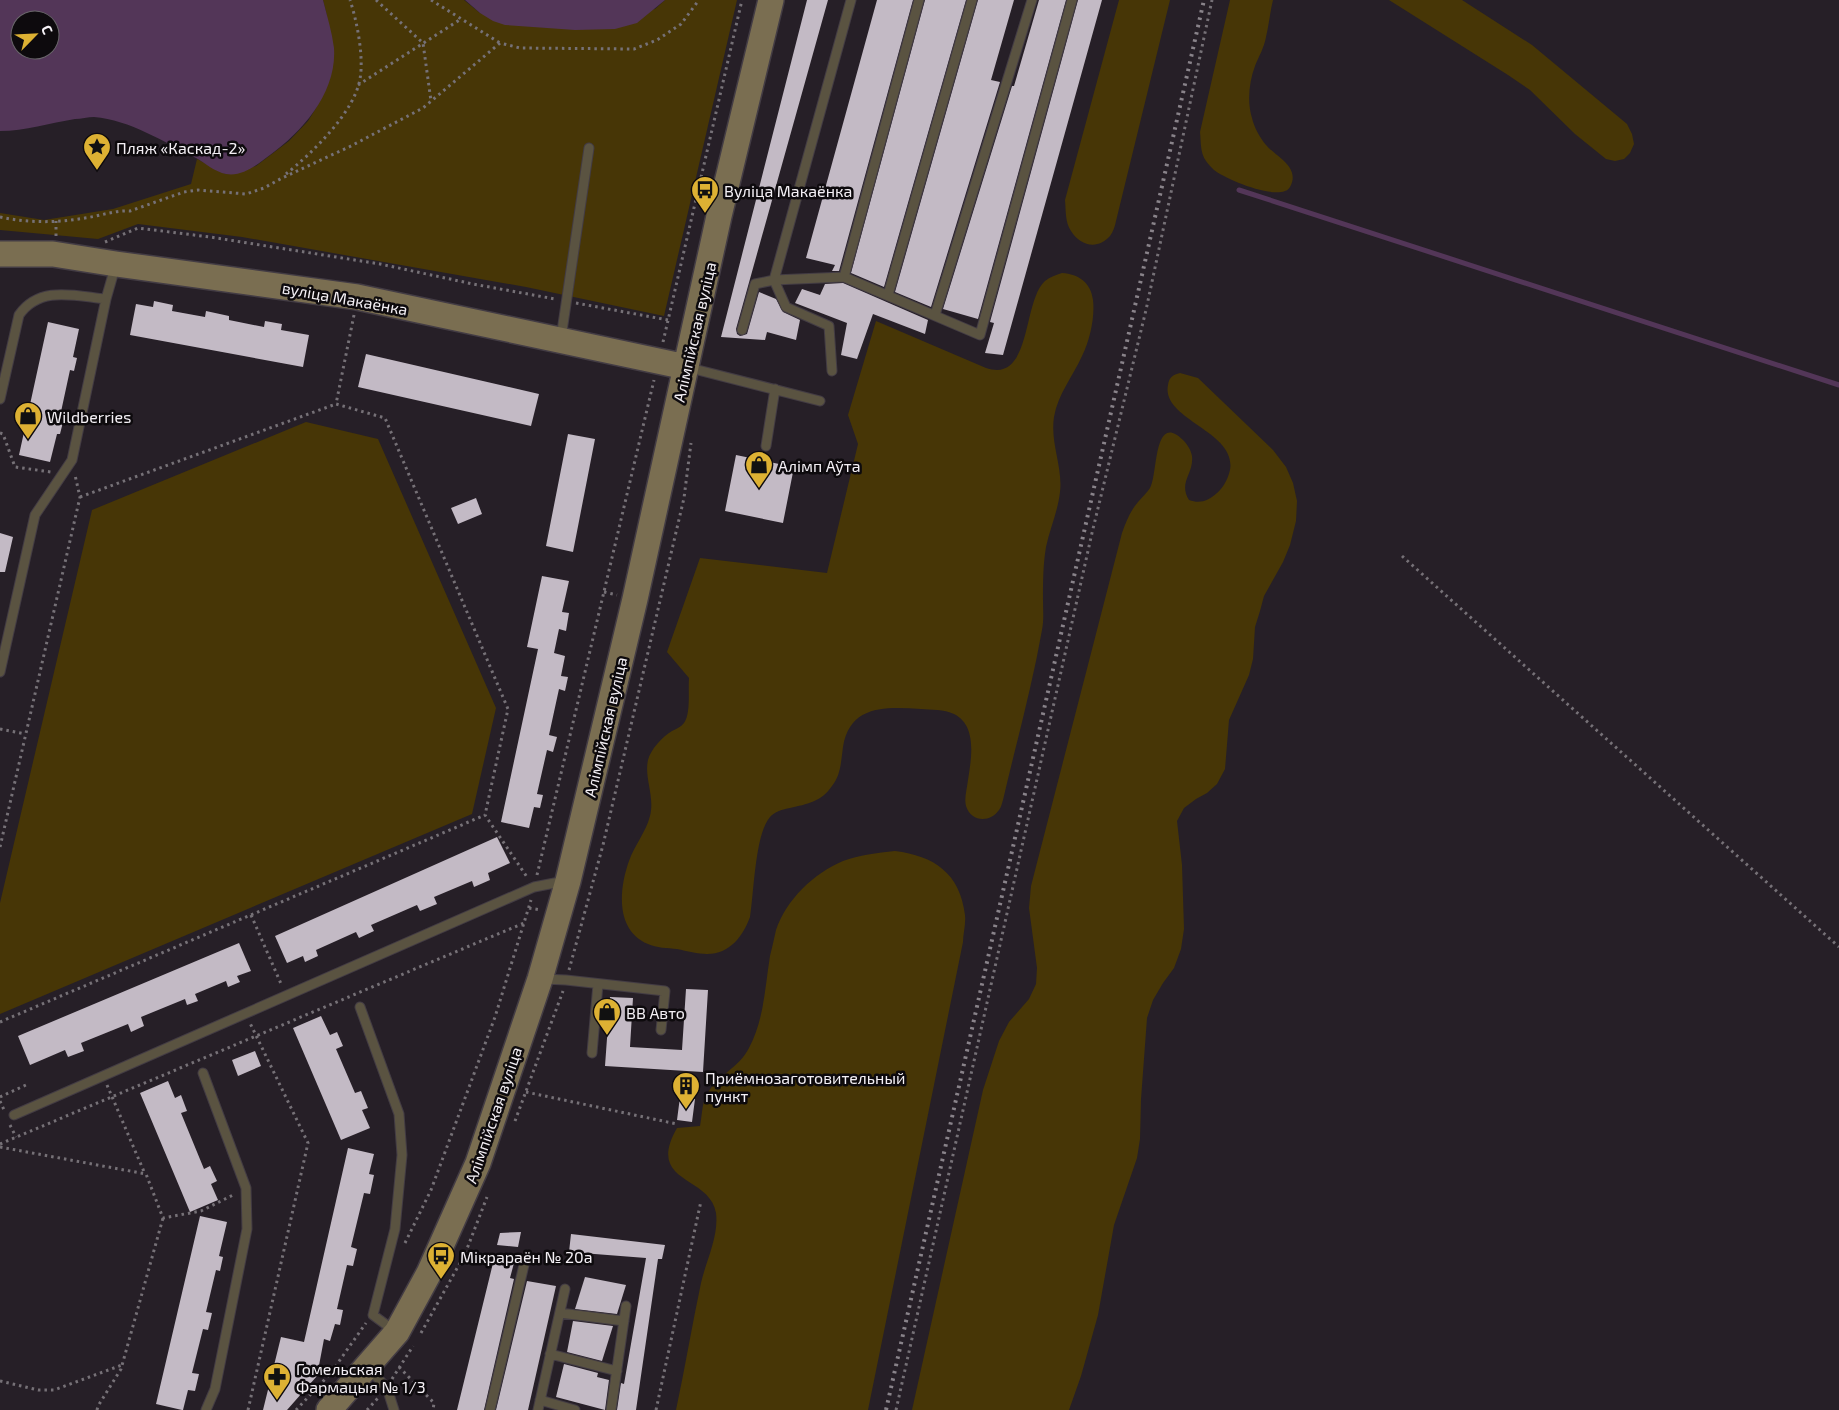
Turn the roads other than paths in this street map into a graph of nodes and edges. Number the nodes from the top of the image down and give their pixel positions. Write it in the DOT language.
graph roads {
  1 [pos="771,0"];
  2 [pos="851,0"];
  3 [pos="919,0"];
  4 [pos="972,0"];
  5 [pos="1032,0"];
  6 [pos="1072,0"];
  7 [pos="590,148"];
  8 [pos="0,254"];
  9 [pos="116,264"];
  10 [pos="844,277"];
  11 [pos="774,280"];
  12 [pos="888,295"];
  13 [pos="106,299"];
  14 [pos="935,316"];
  15 [pos="742,330"];
  16 [pos="561,341"];
  17 [pos="686,367"];
  18 [pos="832,371"];
  19 [pos="776,390"];
  20 [pos="0,399"];
  21 [pos="820,401"];
  22 [pos="766,446"];
  23 [pos="0,672"];
  24 [pos="568,881"];
  25 [pos="540,979"];
  26 [pos="598,984"];
  27 [pos="360,1007"];
  28 [pos="661,1030"];
  29 [pos="592,1052"];
  30 [pos="203,1074"];
  31 [pos="14,1115"];
  32 [pos="524,1265"];
  33 [pos="566,1289"];
  34 [pos="626,1306"];
  35 [pos="560,1313"];
  36 [pos="624,1321"];
  37 [pos="396,1332"];
  38 [pos="550,1354"];
  39 [pos="367,1368"];
  40 [pos="616,1371"];
  41 [pos="540,1400"];
  42 [pos="206,1410"];
  43 [pos="329,1410"];
  44 [pos="394,1410"];
  45 [pos="490,1410"];
  46 [pos="538,1410"];
  47 [pos="575,1410"];
  48 [pos="611,1410"];
  1 -- 17 [label="street, Алімпійская вуліца"];
  2 -- 11 [label="lane"];
  3 -- 10 [label="lane"];
  4 -- 12 [label="lane"];
  5 -- 14 [label="lane"];
  6 -- 14 [label="lane"];
  7 -- 16 [label="lane"];
  8 -- 9 [label="street, вуліца Макаёнка"];
  9 -- 13 [label="lane"];
  9 -- 16 [label="street, вуліца Макаёнка"];
  10 -- 11 [label="lane"];
  10 -- 12 [label="lane"];
  11 -- 15 [label="lane"];
  11 -- 18 [label="lane"];
  12 -- 14 [label="lane"];
  13 -- 20 [label="lane"];
  13 -- 23 [label="lane"];
  16 -- 17 [label="street, вуліца Макаёнка"];
  17 -- 19 [label="lane"];
  17 -- 24 [label="street, Алімпійская вуліца"];
  19 -- 21 [label="lane"];
  19 -- 22 [label="lane"];
  24 -- 25 [label="street, Алімпійская вуліца"];
  24 -- 31 [label="lane"];
  25 -- 26 [label="lane"];
  25 -- 37 [label="street, Алімпійская вуліца"];
  26 -- 28 [label="lane"];
  26 -- 29 [label="lane"];
  27 -- 37 [label="lane"];
  30 -- 42 [label="lane"];
  32 -- 45 [label="lane"];
  33 -- 35 [label="lane"];
  34 -- 36 [label="lane"];
  35 -- 36 [label="lane"];
  35 -- 38 [label="lane"];
  36 -- 40 [label="lane"];
  37 -- 39 [label="street, Алімпійская вуліца"];
  38 -- 40 [label="lane"];
  38 -- 41 [label="lane"];
  39 -- 43 [label="street, Алімпійская вуліца"];
  39 -- 44 [label="lane"];
  40 -- 48 [label="lane"];
  41 -- 46 [label="lane"];
  41 -- 47 [label="lane"];
}
